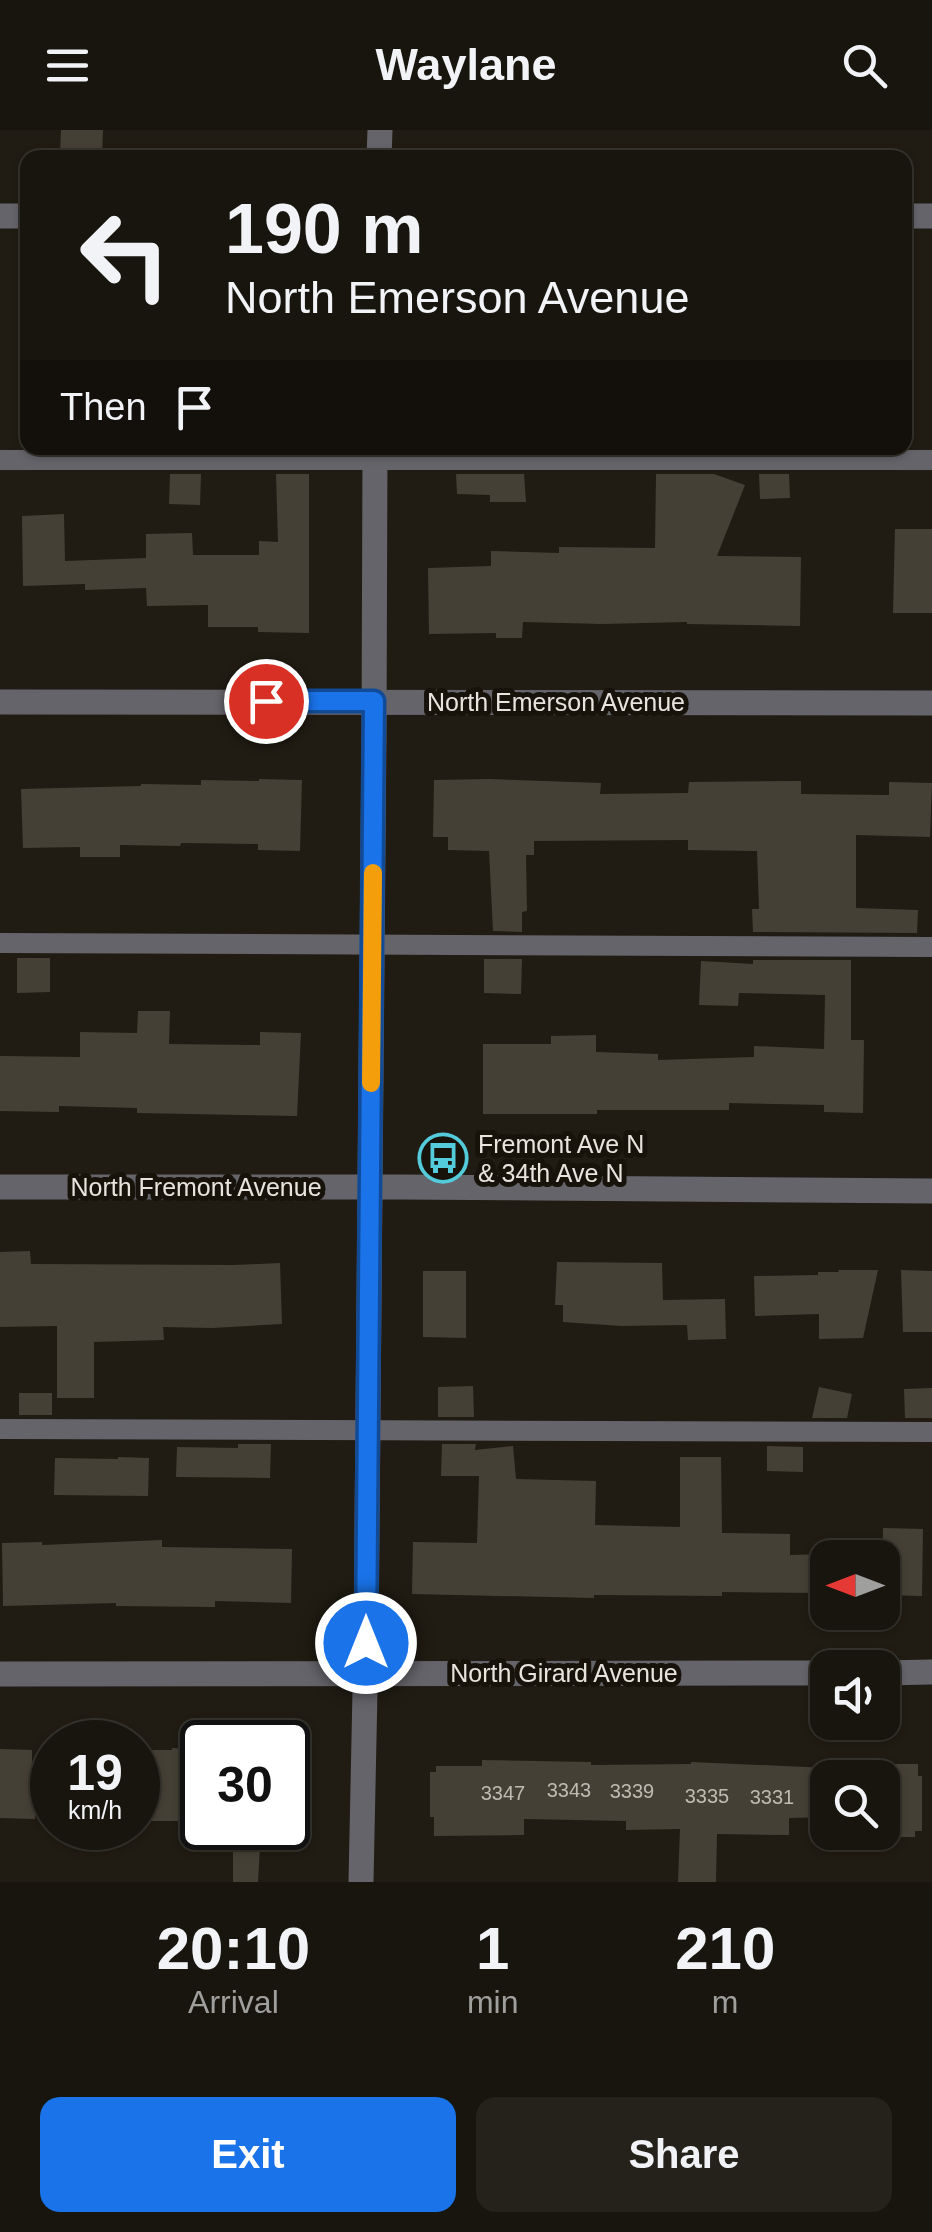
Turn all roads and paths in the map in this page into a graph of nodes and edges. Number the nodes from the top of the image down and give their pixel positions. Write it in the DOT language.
graph roads {
  1 [pos="312,455"];
  2 [pos="375,455"];
  3 [pos="468,455"];
  4 [pos="0,460"];
  5 [pos="932,460"];
  6 [pos="374,701"];
  7 [pos="0,702"];
  8 [pos="932,703"];
  9 [pos="0,943"];
  10 [pos="372,944"];
  11 [pos="932,946"];
  12 [pos="370,1186"];
  13 [pos="0,1187"];
  14 [pos="932,1191"];
  15 [pos="0,1429"];
  16 [pos="368,1432"];
  17 [pos="932,1432"];
  18 [pos="900,1672"];
  19 [pos="932,1672"];
  20 [pos="810,1673"];
  21 [pos="0,1674"];
  22 [pos="366,1674"];
  23 [pos="360,1882"];
  1 -- 4 [label="lane"];
  2 -- 6 [label="street"];
  3 -- 5 [label="lane"];
  6 -- 7 [label="street, North Emerson Avenue"];
  6 -- 8 [label="street, North Emerson Avenue"];
  6 -- 10 [label="street"];
  9 -- 10 [label="lane"];
  10 -- 11 [label="lane"];
  10 -- 12 [label="street"];
  12 -- 13 [label="street, North Fremont Avenue"];
  12 -- 14 [label="street, North Fremont Avenue"];
  12 -- 16 [label="street"];
  15 -- 16 [label="lane"];
  16 -- 17 [label="lane"];
  16 -- 22 [label="street"];
  18 -- 19 [label="street"];
  20 -- 22 [label="street, North Girard Avenue"];
  21 -- 22 [label="street, North Girard Avenue"];
  22 -- 23 [label="street"];
}
